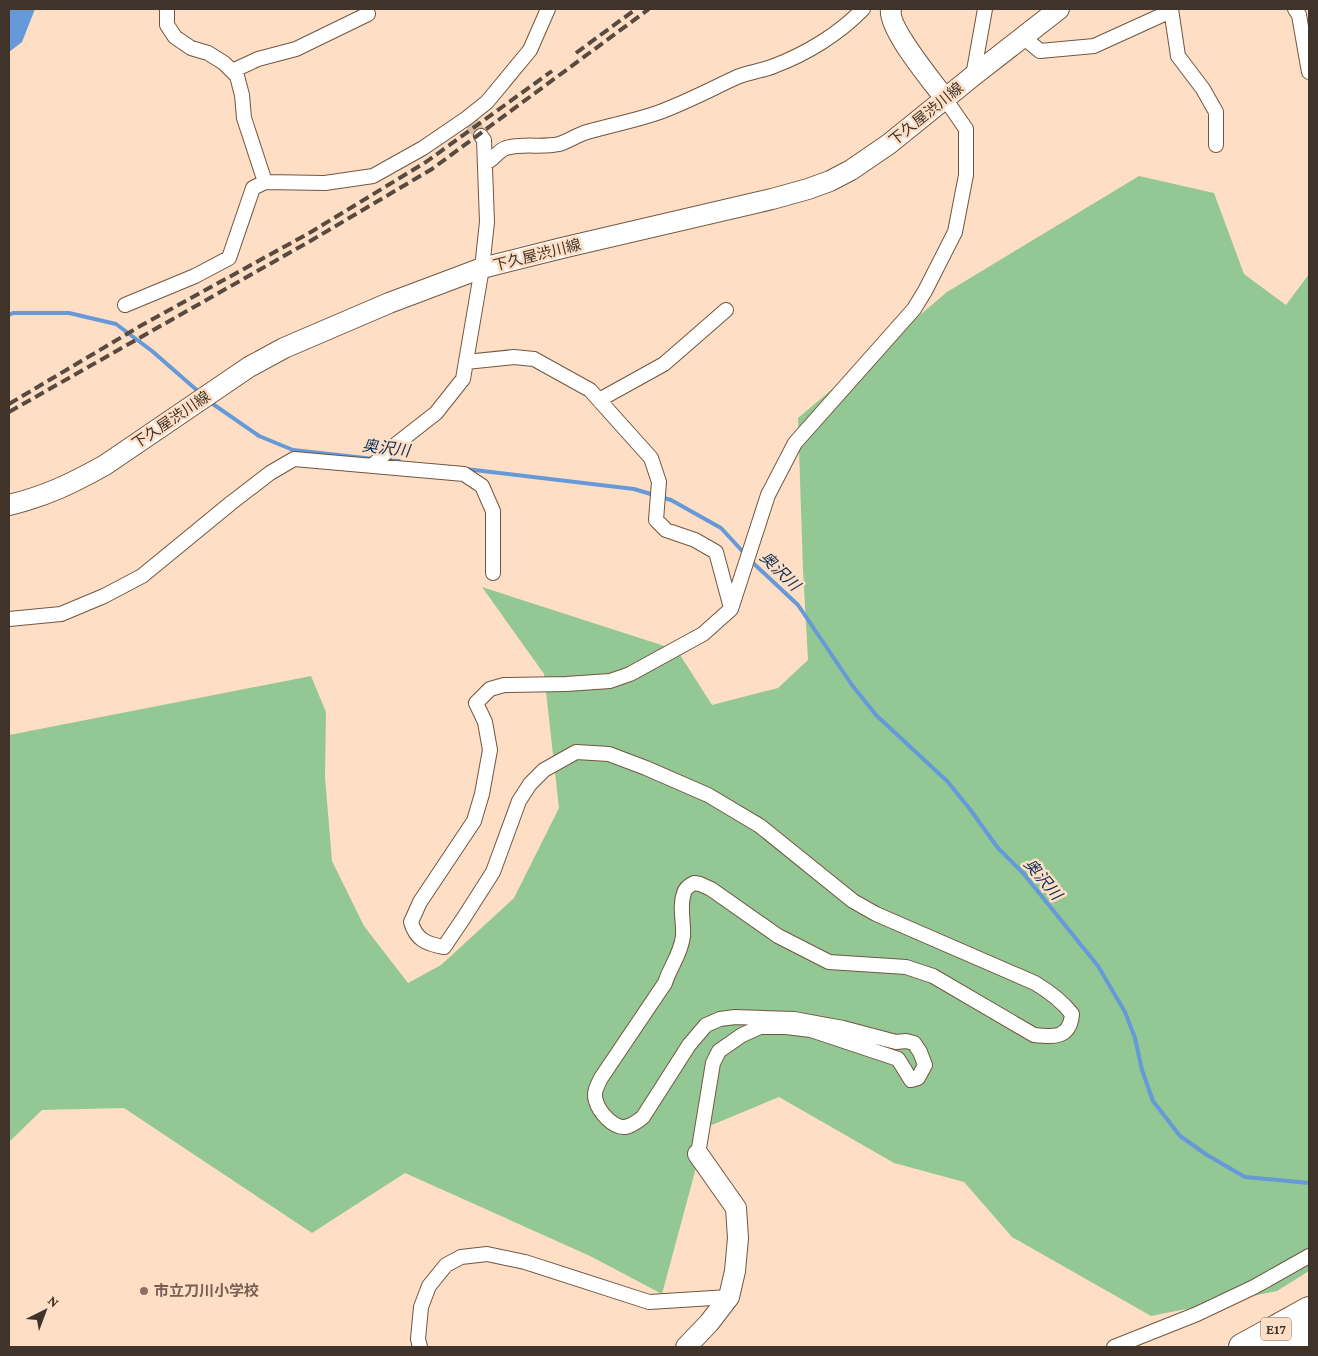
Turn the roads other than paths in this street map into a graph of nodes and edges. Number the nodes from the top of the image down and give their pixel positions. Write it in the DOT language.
graph roads {
  1 [pos="168,9"];
  2 [pos="548,9"];
  3 [pos="863,9"];
  4 [pos="891,9"];
  5 [pos="985,9"];
  6 [pos="1059,9"];
  7 [pos="1295,9"];
  8 [pos="1171,10"];
  9 [pos="368,14"];
  10 [pos="1023,37"];
  11 [pos="232,71"];
  12 [pos="1309,72"];
  13 [pos="973,76"];
  14 [pos="946,100"];
  15 [pos="481,136"];
  16 [pos="1216,145"];
  17 [pos="485,163"];
  18 [pos="265,182"];
  19 [pos="482,268"];
  20 [pos="125,305"];
  21 [pos="726,310"];
  22 [pos="466,362"];
  23 [pos="599,400"];
  24 [pos="373,465"];
  25 [pos="9,505"];
  26 [pos="493,573"];
  27 [pos="731,609"];
  28 [pos="9,619"];
  29 [pos="698,1154"];
  30 [pos="1309,1256"];
  31 [pos="729,1297"];
  32 [pos="1309,1310"];
  33 [pos="1309,1333"];
  34 [pos="420,1347"];
  35 [pos="686,1347"];
  36 [pos="1114,1347"];
  37 [pos="1242,1347"];
  38 [pos="1284,1347"];
  1 -- 11 [label="street"];
  2 -- 18 [label="street"];
  3 -- 17 [label="street"];
  4 -- 14 [label="main road"];
  5 -- 13 [label="street"];
  6 -- 10 [label="main road, 下久屋渋川線"];
  7 -- 12 [label="street"];
  8 -- 10 [label="street"];
  8 -- 16 [label="street"];
  9 -- 11 [label="street"];
  10 -- 13 [label="main road, 下久屋渋川線"];
  11 -- 18 [label="street"];
  13 -- 14 [label="main road, 下久屋渋川線"];
  14 -- 19 [label="main road, 下久屋渋川線"];
  14 -- 27 [label="street"];
  15 -- 17 [label="street"];
  17 -- 19 [label="street"];
  18 -- 20 [label="street"];
  19 -- 22 [label="street"];
  19 -- 25 [label="main road, 下久屋渋川線"];
  21 -- 23 [label="street"];
  22 -- 23 [label="street"];
  22 -- 24 [label="street"];
  23 -- 27 [label="street"];
  24 -- 26 [label="street"];
  24 -- 28 [label="street"];
  27 -- 29 [label="street"];
  29 -- 31 [label="main road"];
  30 -- 36 [label="street"];
  31 -- 34 [label="street"];
  31 -- 35 [label="main road"];
  32 -- 37 [label="highway, E17"];
  33 -- 38 [label="highway, E17"];
}
